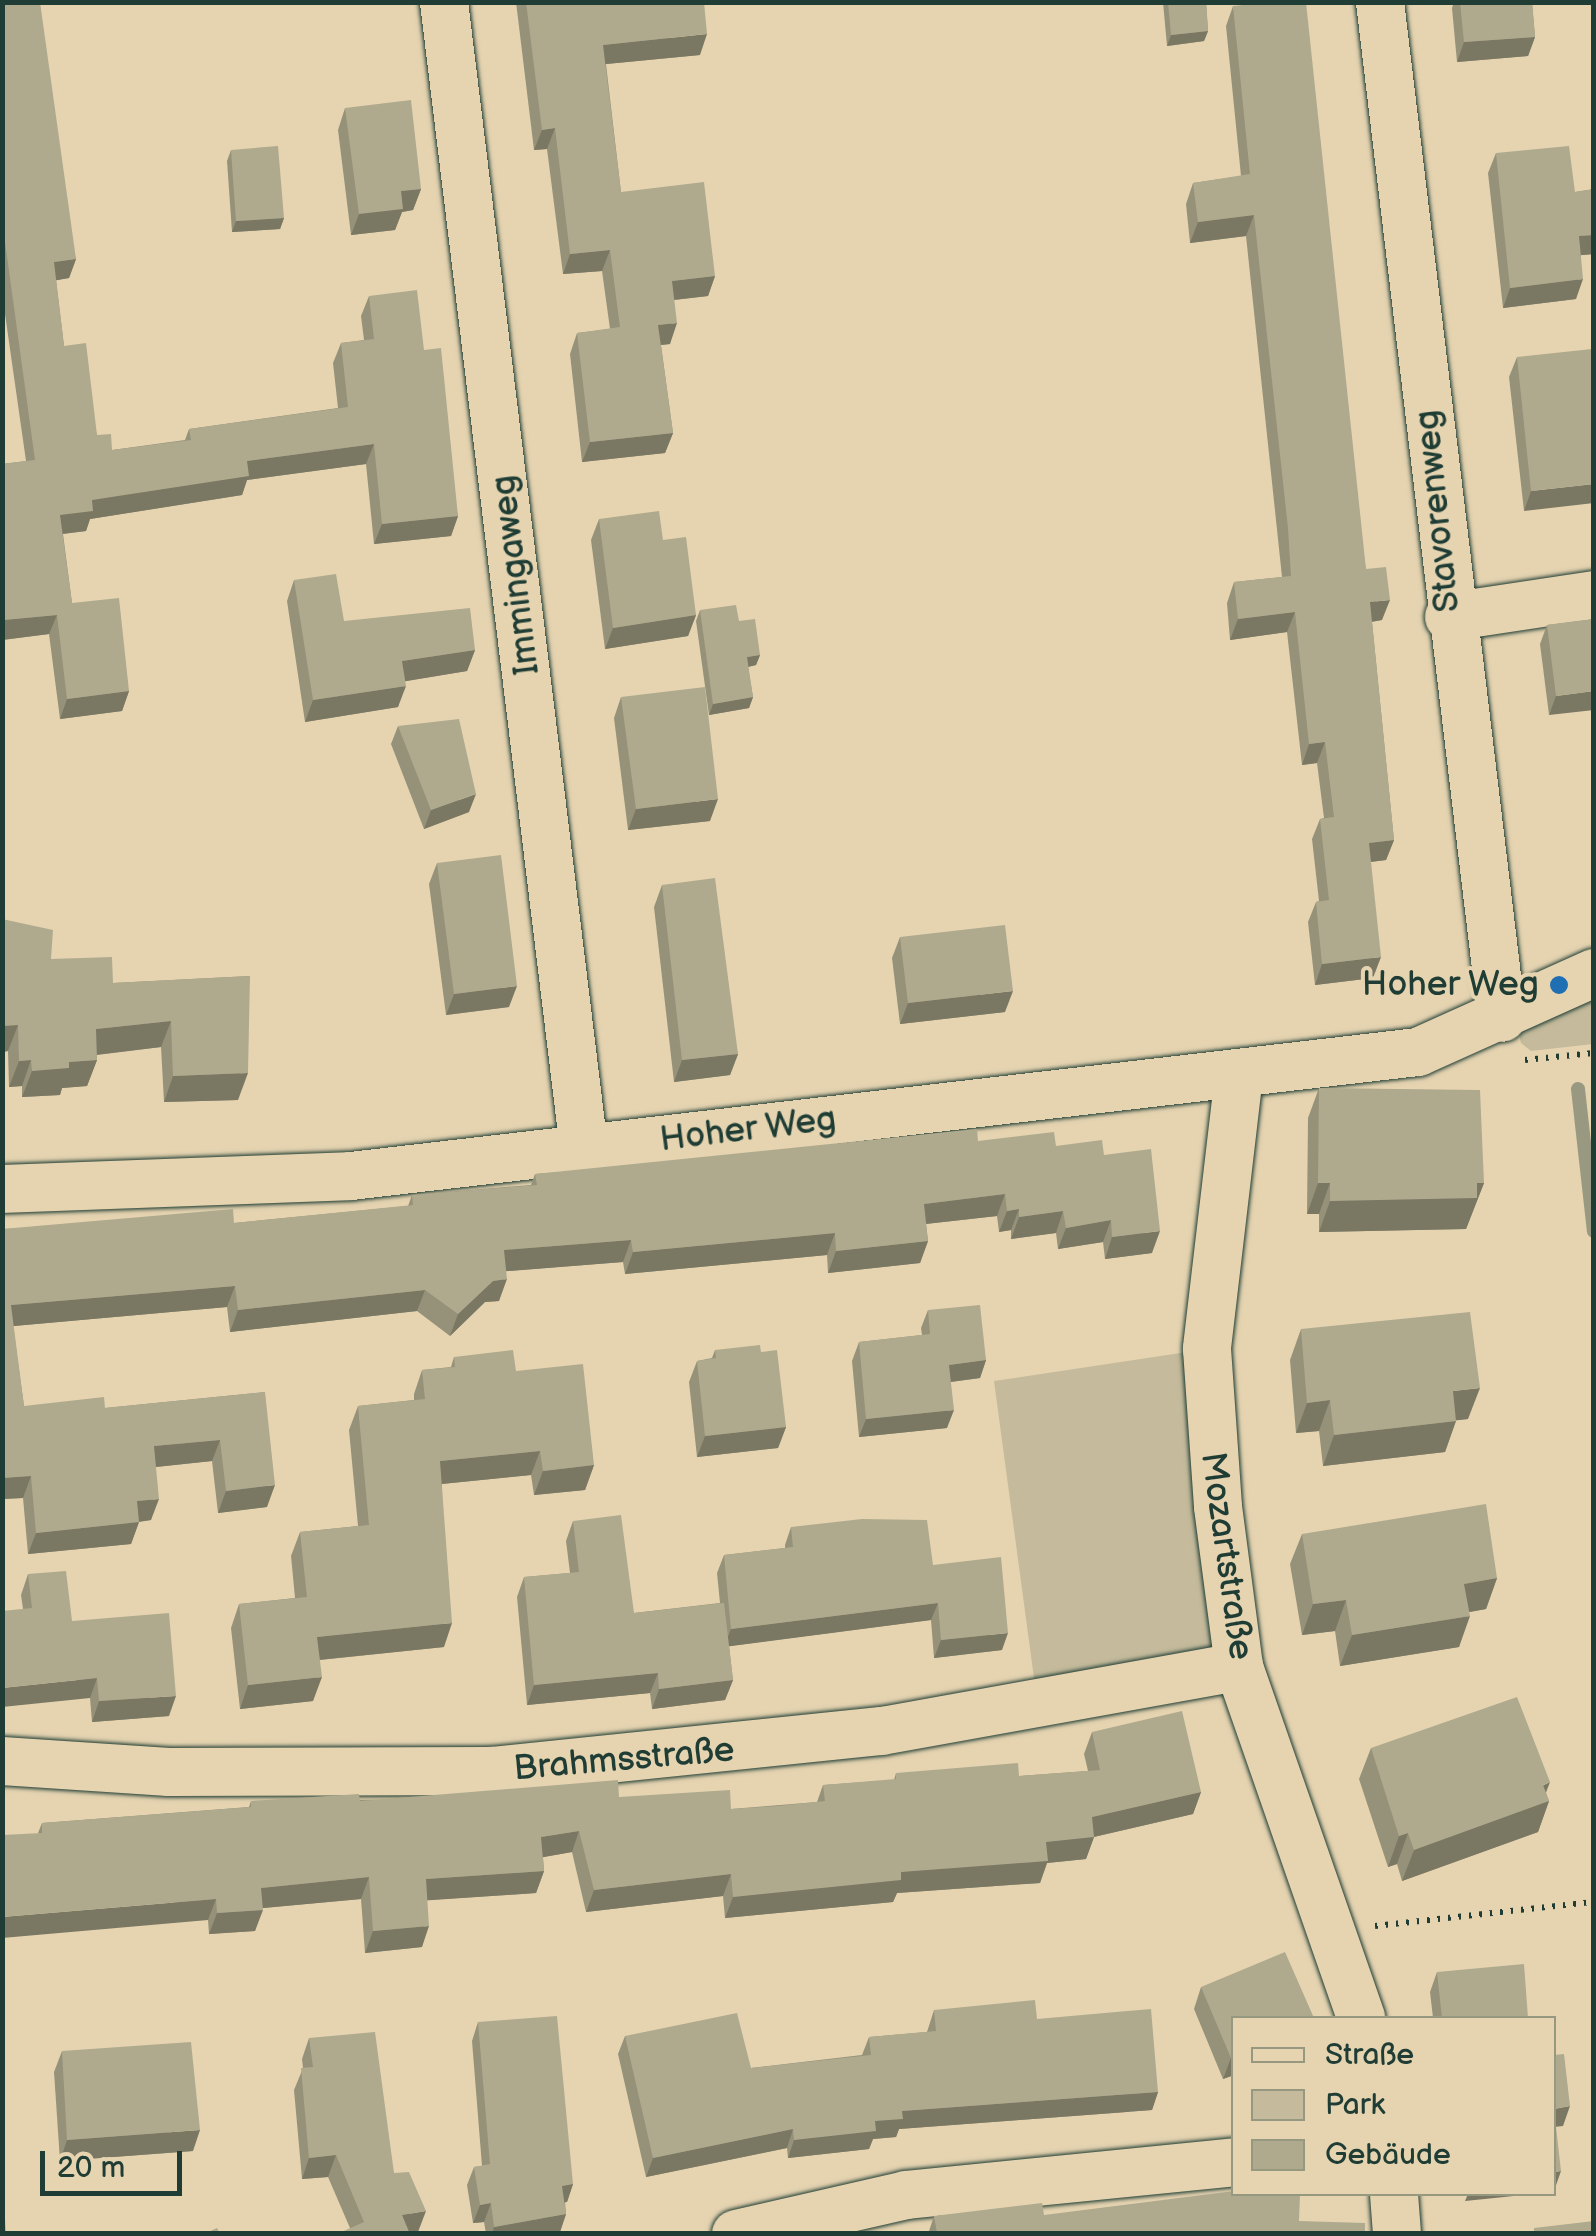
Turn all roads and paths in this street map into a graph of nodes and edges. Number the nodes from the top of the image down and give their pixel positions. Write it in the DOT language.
graph roads {
  1 [pos="444,2"];
  2 [pos="1380,2"];
  3 [pos="1594,596"];
  4 [pos="1449,617"];
  5 [pos="1594,973"];
  6 [pos="1502,1018"];
  7 [pos="1239,1075"];
  8 [pos="584,1148"];
  9 [pos="2,1188"];
  10 [pos="1239,1667"];
  11 [pos="2,1761"];
  12 [pos="1594,1902"];
  13 [pos="1334,1931"];
  14 [pos="1360,2016"];
  15 [pos="1231,2162"];
  16 [pos="1394,2196"];
  17 [pos="736,2234"];
  18 [pos="1397,2234"];
  1 -- 8 [label="street, Immingaweg"];
  2 -- 4 [label="street, Stavorenweg"];
  3 -- 4 [label="street"];
  4 -- 6 [label="street, Stavorenweg"];
  5 -- 6 [label="street, Hoher Weg"];
  6 -- 7 [label="street, Hoher Weg"];
  7 -- 8 [label="street, Hoher Weg"];
  7 -- 10 [label="street, Mozartstraße"];
  8 -- 9 [label="street, Hoher Weg"];
  10 -- 11 [label="street, Brahmsstraße"];
  10 -- 13 [label="street, Mozartstraße"];
  12 -- 13 [label="path"];
  13 -- 14 [label="street, Mozartstraße"];
  15 -- 17 [label="street"];
  16 -- 18 [label="street"];
}
